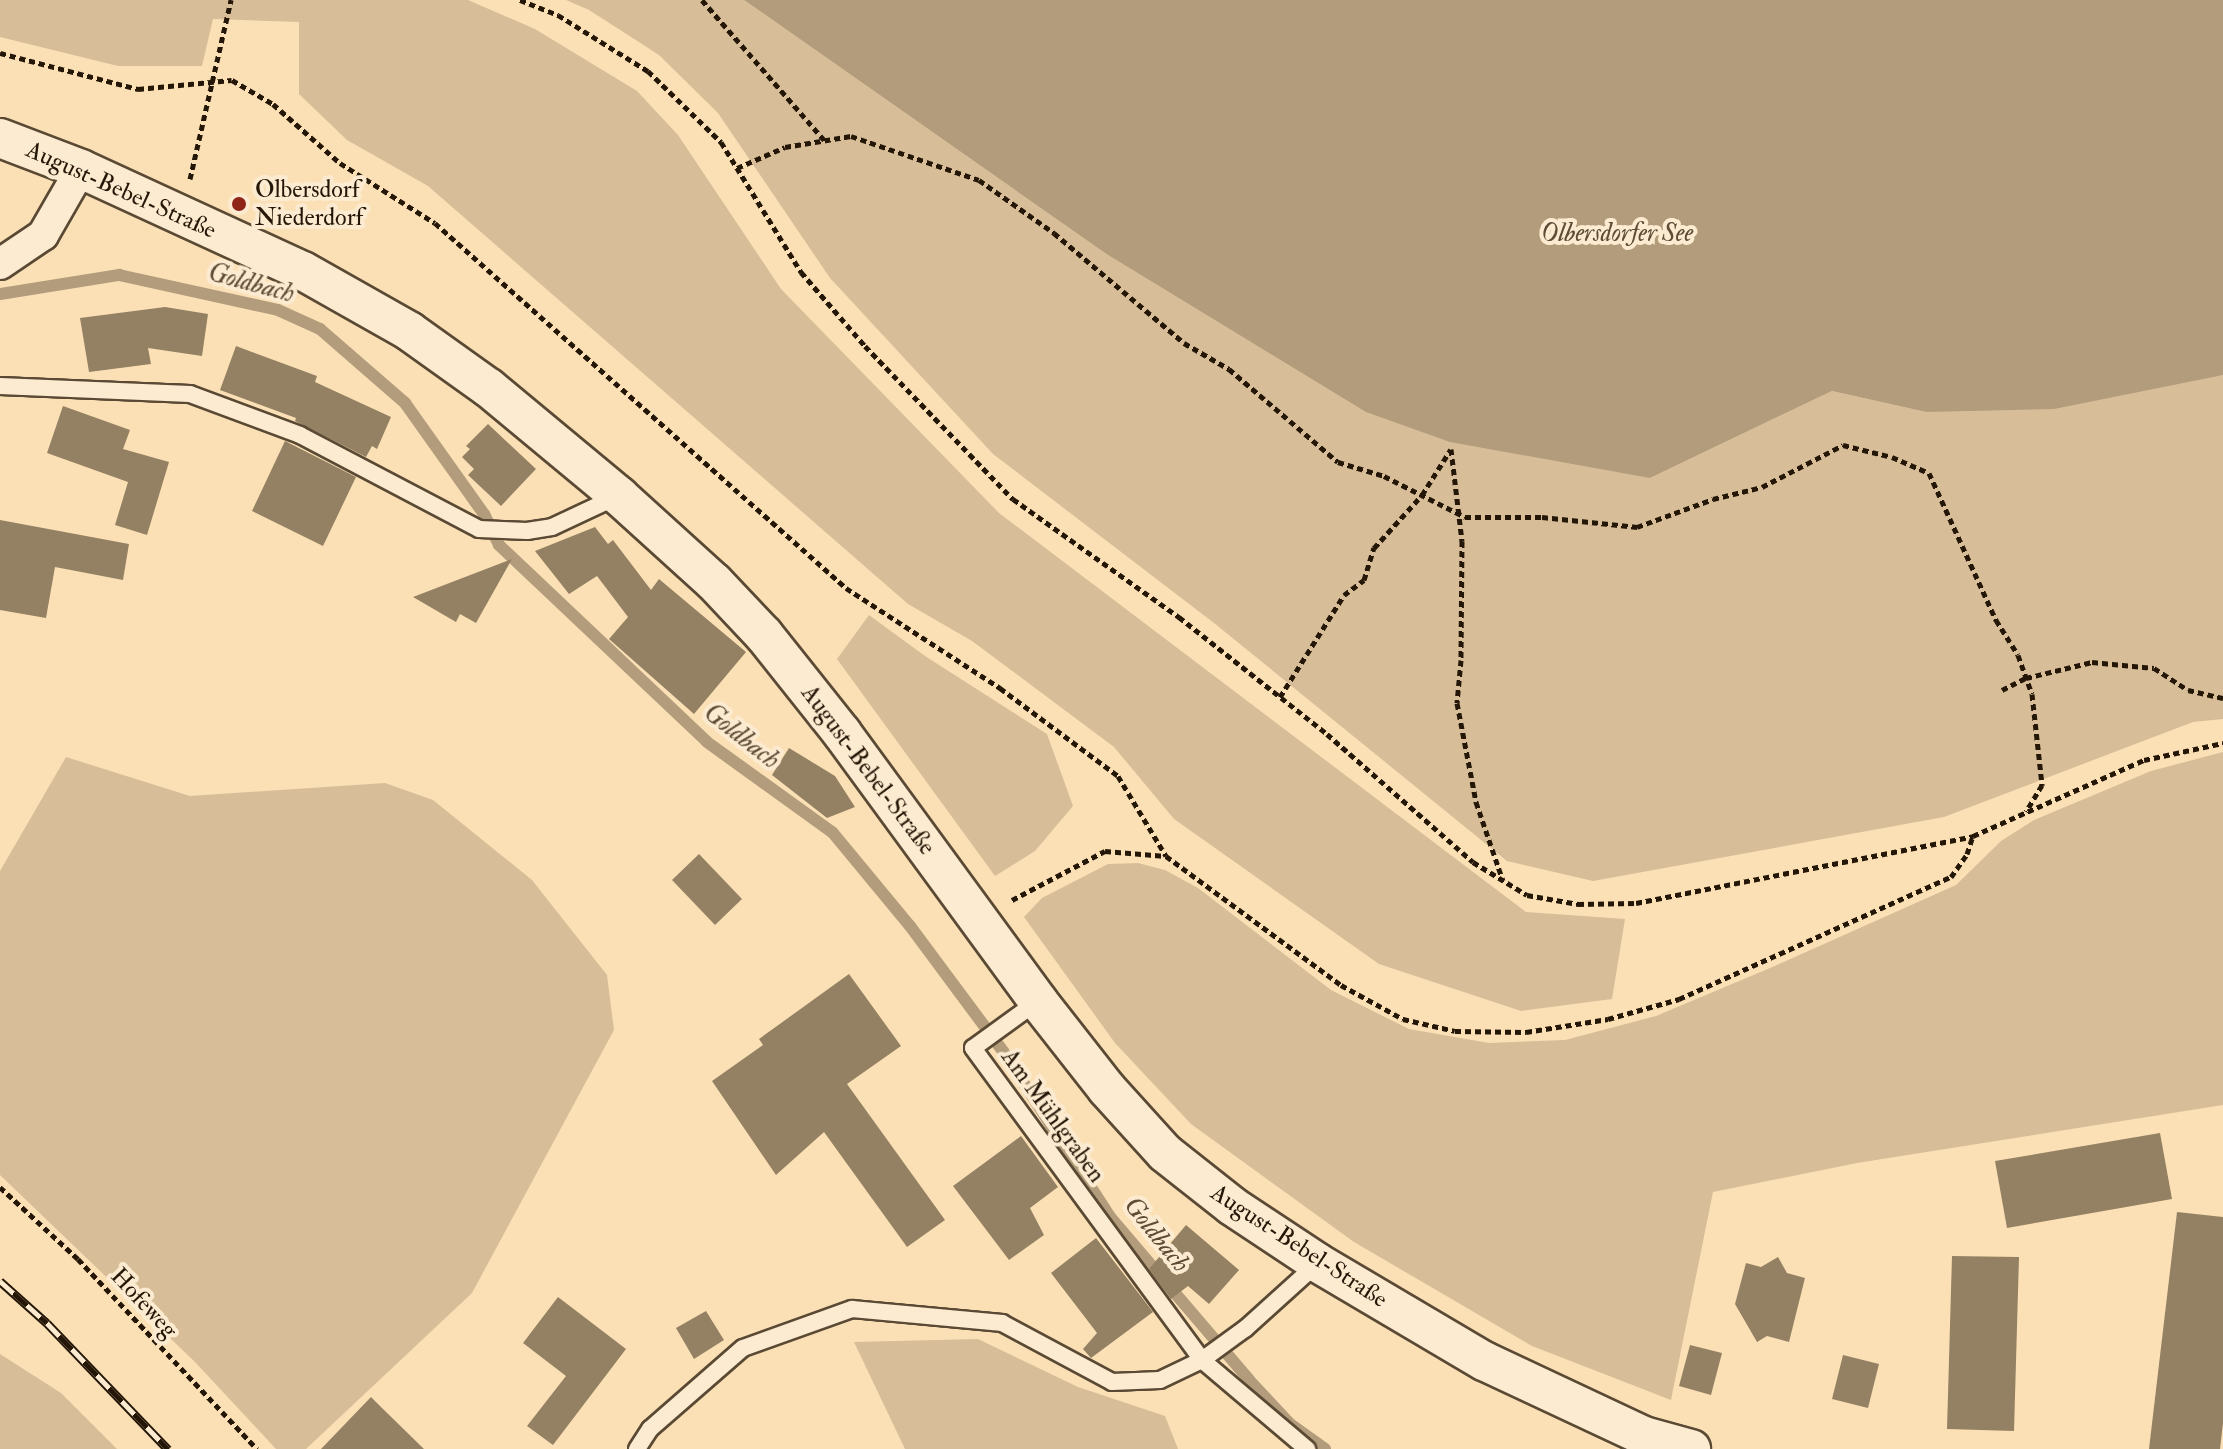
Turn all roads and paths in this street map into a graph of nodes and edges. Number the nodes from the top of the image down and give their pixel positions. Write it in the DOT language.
graph roads {
  1 [pos="231,0"];
  2 [pos="520,0"];
  3 [pos="702,0"];
  4 [pos="0,53"];
  5 [pos="211,82"];
  6 [pos="0,138"];
  7 [pos="824,140"];
  8 [pos="737,168"];
  9 [pos="81,169"];
  10 [pos="182,215"];
  11 [pos="0,264"];
  12 [pos="0,386"];
  13 [pos="1422,495"];
  14 [pos="619,496"];
  15 [pos="1456,512"];
  16 [pos="2026,678"];
  17 [pos="2002,690"];
  18 [pos="1280,697"];
  19 [pos="2223,698"];
  20 [pos="2223,743"];
  21 [pos="2026,812"];
  22 [pos="1973,836"];
  23 [pos="1166,856"];
  24 [pos="1503,881"];
  25 [pos="980,918"];
  26 [pos="1026,1009"];
  27 [pos="0,1187"];
  28 [pos="1318,1263"];
  29 [pos="1202,1360"];
  30 [pos="257,1449"];
  31 [pos="637,1449"];
  32 [pos="1307,1449"];
  33 [pos="1691,1449"];
  1 -- 5 [label="path"];
  2 -- 8 [label="path"];
  3 -- 7 [label="path"];
  4 -- 5 [label="path"];
  5 -- 10 [label="path"];
  5 -- 23 [label="path"];
  6 -- 9 [label="street, August-Bebel-Straße"];
  7 -- 8 [label="path"];
  7 -- 13 [label="path"];
  8 -- 18 [label="path"];
  9 -- 10 [label="street, August-Bebel-Straße"];
  9 -- 11 [label="street"];
  10 -- 14 [label="street, August-Bebel-Straße"];
  12 -- 14 [label="lane"];
  13 -- 15 [label="path"];
  13 -- 15 [label="path"];
  13 -- 18 [label="path"];
  14 -- 25 [label="street, August-Bebel-Straße"];
  15 -- 16 [label="path"];
  15 -- 24 [label="path"];
  16 -- 17 [label="path"];
  16 -- 19 [label="path"];
  16 -- 21 [label="path"];
  18 -- 24 [label="path"];
  20 -- 21 [label="path"];
  21 -- 22 [label="path"];
  22 -- 23 [label="path"];
  22 -- 24 [label="path"];
  23 -- 25 [label="path"];
  25 -- 26 [label="street, August-Bebel-Straße"];
  26 -- 28 [label="street, August-Bebel-Straße"];
  26 -- 29 [label="lane, Am Mühlgraben"];
  27 -- 30 [label="path, Hofeweg"];
  28 -- 29 [label="lane"];
  28 -- 33 [label="street, August-Bebel-Straße"];
  29 -- 31 [label="lane"];
  29 -- 32 [label="lane, Am Mühlgraben"];
}
